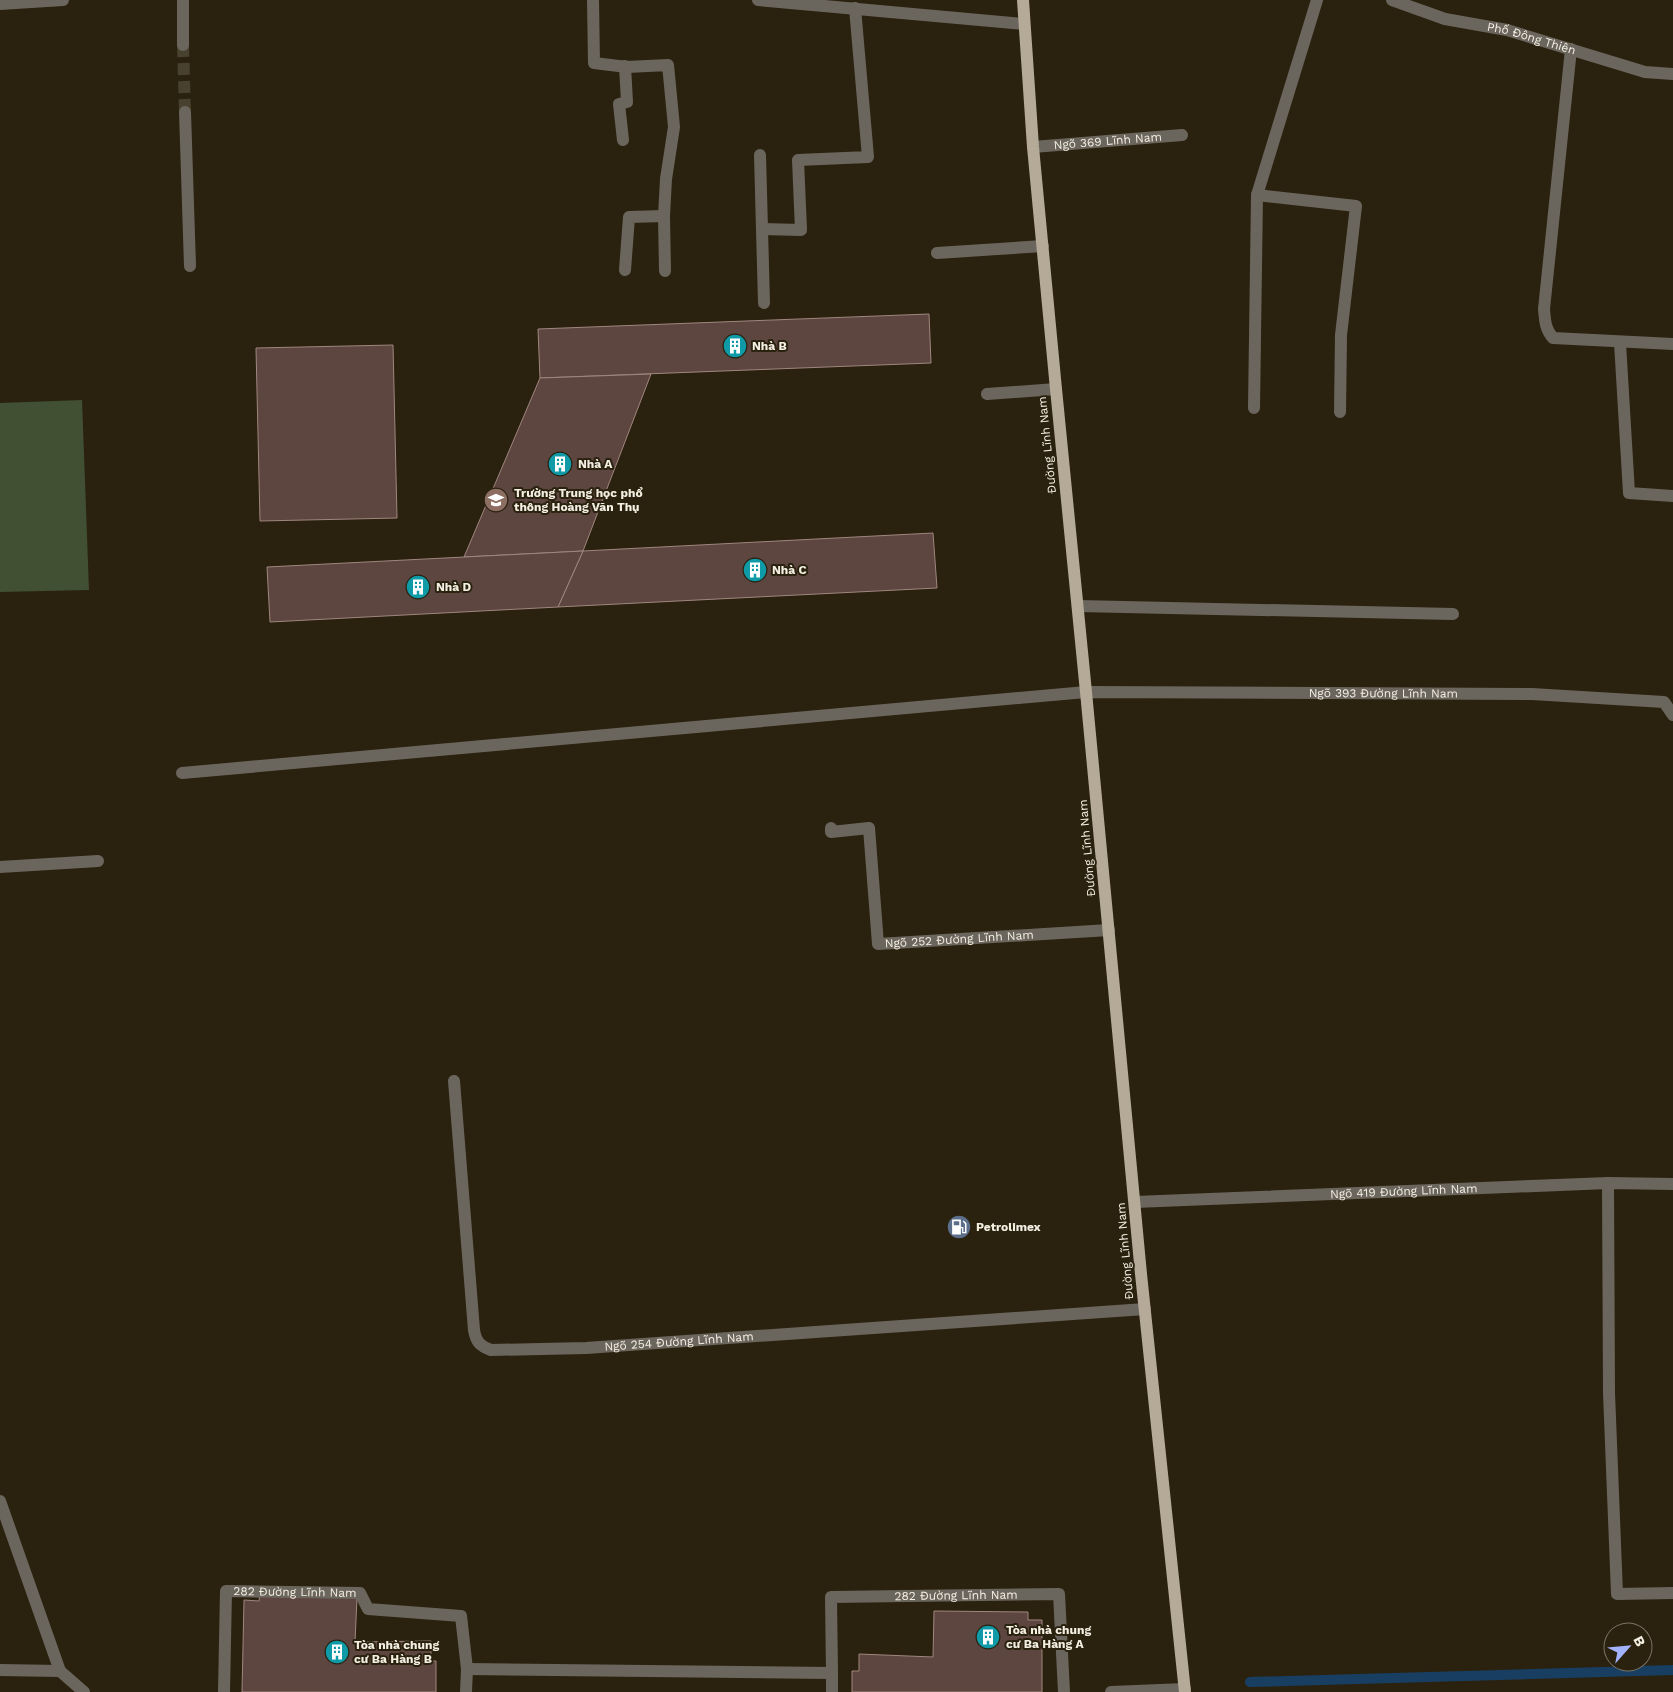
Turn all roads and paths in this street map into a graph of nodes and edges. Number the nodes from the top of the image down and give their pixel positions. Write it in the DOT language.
graph roads {
  1 [pos="63,0"];
  2 [pos="183,0"];
  3 [pos="593,0"];
  4 [pos="758,0"];
  5 [pos="1022,0"];
  6 [pos="1317,0"];
  7 [pos="1392,0"];
  8 [pos="0,4"];
  9 [pos="855,8"];
  10 [pos="1024,24"];
  11 [pos="183,45"];
  12 [pos="1571,49"];
  13 [pos="626,66"];
  14 [pos="1673,74"];
  15 [pos="185,112"];
  16 [pos="1182,135"];
  17 [pos="623,140"];
  18 [pos="1033,147"];
  19 [pos="760,155"];
  20 [pos="1257,194"];
  21 [pos="664,216"];
  22 [pos="763,229"];
  23 [pos="1042,246"];
  24 [pos="937,253"];
  25 [pos="190,266"];
  26 [pos="624,270"];
  27 [pos="665,271"];
  28 [pos="764,303"];
  29 [pos="1620,343"];
  30 [pos="1673,344"];
  31 [pos="1056,389"];
  32 [pos="987,394"];
  33 [pos="1254,408"];
  34 [pos="1340,412"];
  35 [pos="1673,496"];
  36 [pos="1078,606"];
  37 [pos="1452,614"];
  38 [pos="1086,692"];
  39 [pos="1673,715"];
  40 [pos="182,773"];
  41 [pos="831,828"];
  42 [pos="98,861"];
  43 [pos="0,867"];
  44 [pos="1109,930"];
  45 [pos="454,1082"];
  46 [pos="1608,1183"];
  47 [pos="1673,1184"];
  48 [pos="1135,1202"];
  49 [pos="1145,1309"];
  50 [pos="0,1501"];
  51 [pos="1673,1593"];
  52 [pos="467,1669"];
  53 [pos="0,1670"];
  54 [pos="60,1671"];
  55 [pos="832,1673"];
  56 [pos="1185,1691"];
  57 [pos="84,1692"];
  58 [pos="224,1692"];
  59 [pos="466,1692"];
  60 [pos="832,1692"];
  61 [pos="1064,1692"];
  62 [pos="1111,1692"];
  1 -- 8 [label="street"];
  2 -- 11 [label="street"];
  3 -- 13 [label="street"];
  4 -- 9 [label="street"];
  5 -- 10 [label="main road, Đường Lĩnh Nam"];
  6 -- 20 [label="street"];
  7 -- 12 [label="street, Phố Đông Thiên"];
  9 -- 10 [label="street"];
  9 -- 22 [label="street"];
  10 -- 18 [label="main road, Đường Lĩnh Nam"];
  12 -- 14 [label="street, Phố Đông Thiên"];
  12 -- 29 [label="street"];
  13 -- 17 [label="street"];
  13 -- 21 [label="street"];
  15 -- 25 [label="street"];
  16 -- 18 [label="street, Ngõ 369 Lĩnh Nam"];
  18 -- 23 [label="main road, Đường Lĩnh Nam"];
  19 -- 22 [label="street"];
  20 -- 33 [label="street"];
  20 -- 34 [label="street"];
  21 -- 26 [label="street"];
  21 -- 27 [label="street"];
  22 -- 28 [label="street"];
  23 -- 24 [label="street"];
  23 -- 31 [label="main road, Đường Lĩnh Nam"];
  29 -- 30 [label="street"];
  29 -- 35 [label="street"];
  31 -- 32 [label="street"];
  31 -- 36 [label="main road, Đường Lĩnh Nam"];
  36 -- 37 [label="street"];
  36 -- 38 [label="main road, Đường Lĩnh Nam"];
  38 -- 39 [label="street, Ngõ 393 Đường Lĩnh Nam"];
  38 -- 40 [label="street"];
  38 -- 44 [label="main road, Đường Lĩnh Nam"];
  41 -- 44 [label="street, Ngõ 252 Đường Lĩnh Nam"];
  42 -- 43 [label="street"];
  44 -- 48 [label="main road, Đường Lĩnh Nam"];
  45 -- 49 [label="street, Ngõ 254 Đường Lĩnh Nam"];
  46 -- 47 [label="street, Ngõ 419 Đường Lĩnh Nam"];
  46 -- 48 [label="street, Ngõ 419 Đường Lĩnh Nam"];
  46 -- 51 [label="street"];
  48 -- 49 [label="main road, Đường Lĩnh Nam"];
  49 -- 56 [label="main road, Đường Lĩnh Nam"];
  50 -- 54 [label="street"];
  52 -- 55 [label="street"];
  52 -- 58 [label="street, 282 Đường Lĩnh Nam"];
  52 -- 59 [label="street, 282 Đường Lĩnh Nam"];
  53 -- 54 [label="street"];
  54 -- 57 [label="street"];
  55 -- 60 [label="street, 282 Đường Lĩnh Nam"];
  55 -- 61 [label="street, 282 Đường Lĩnh Nam"];
  56 -- 62 [label="street"];
}
